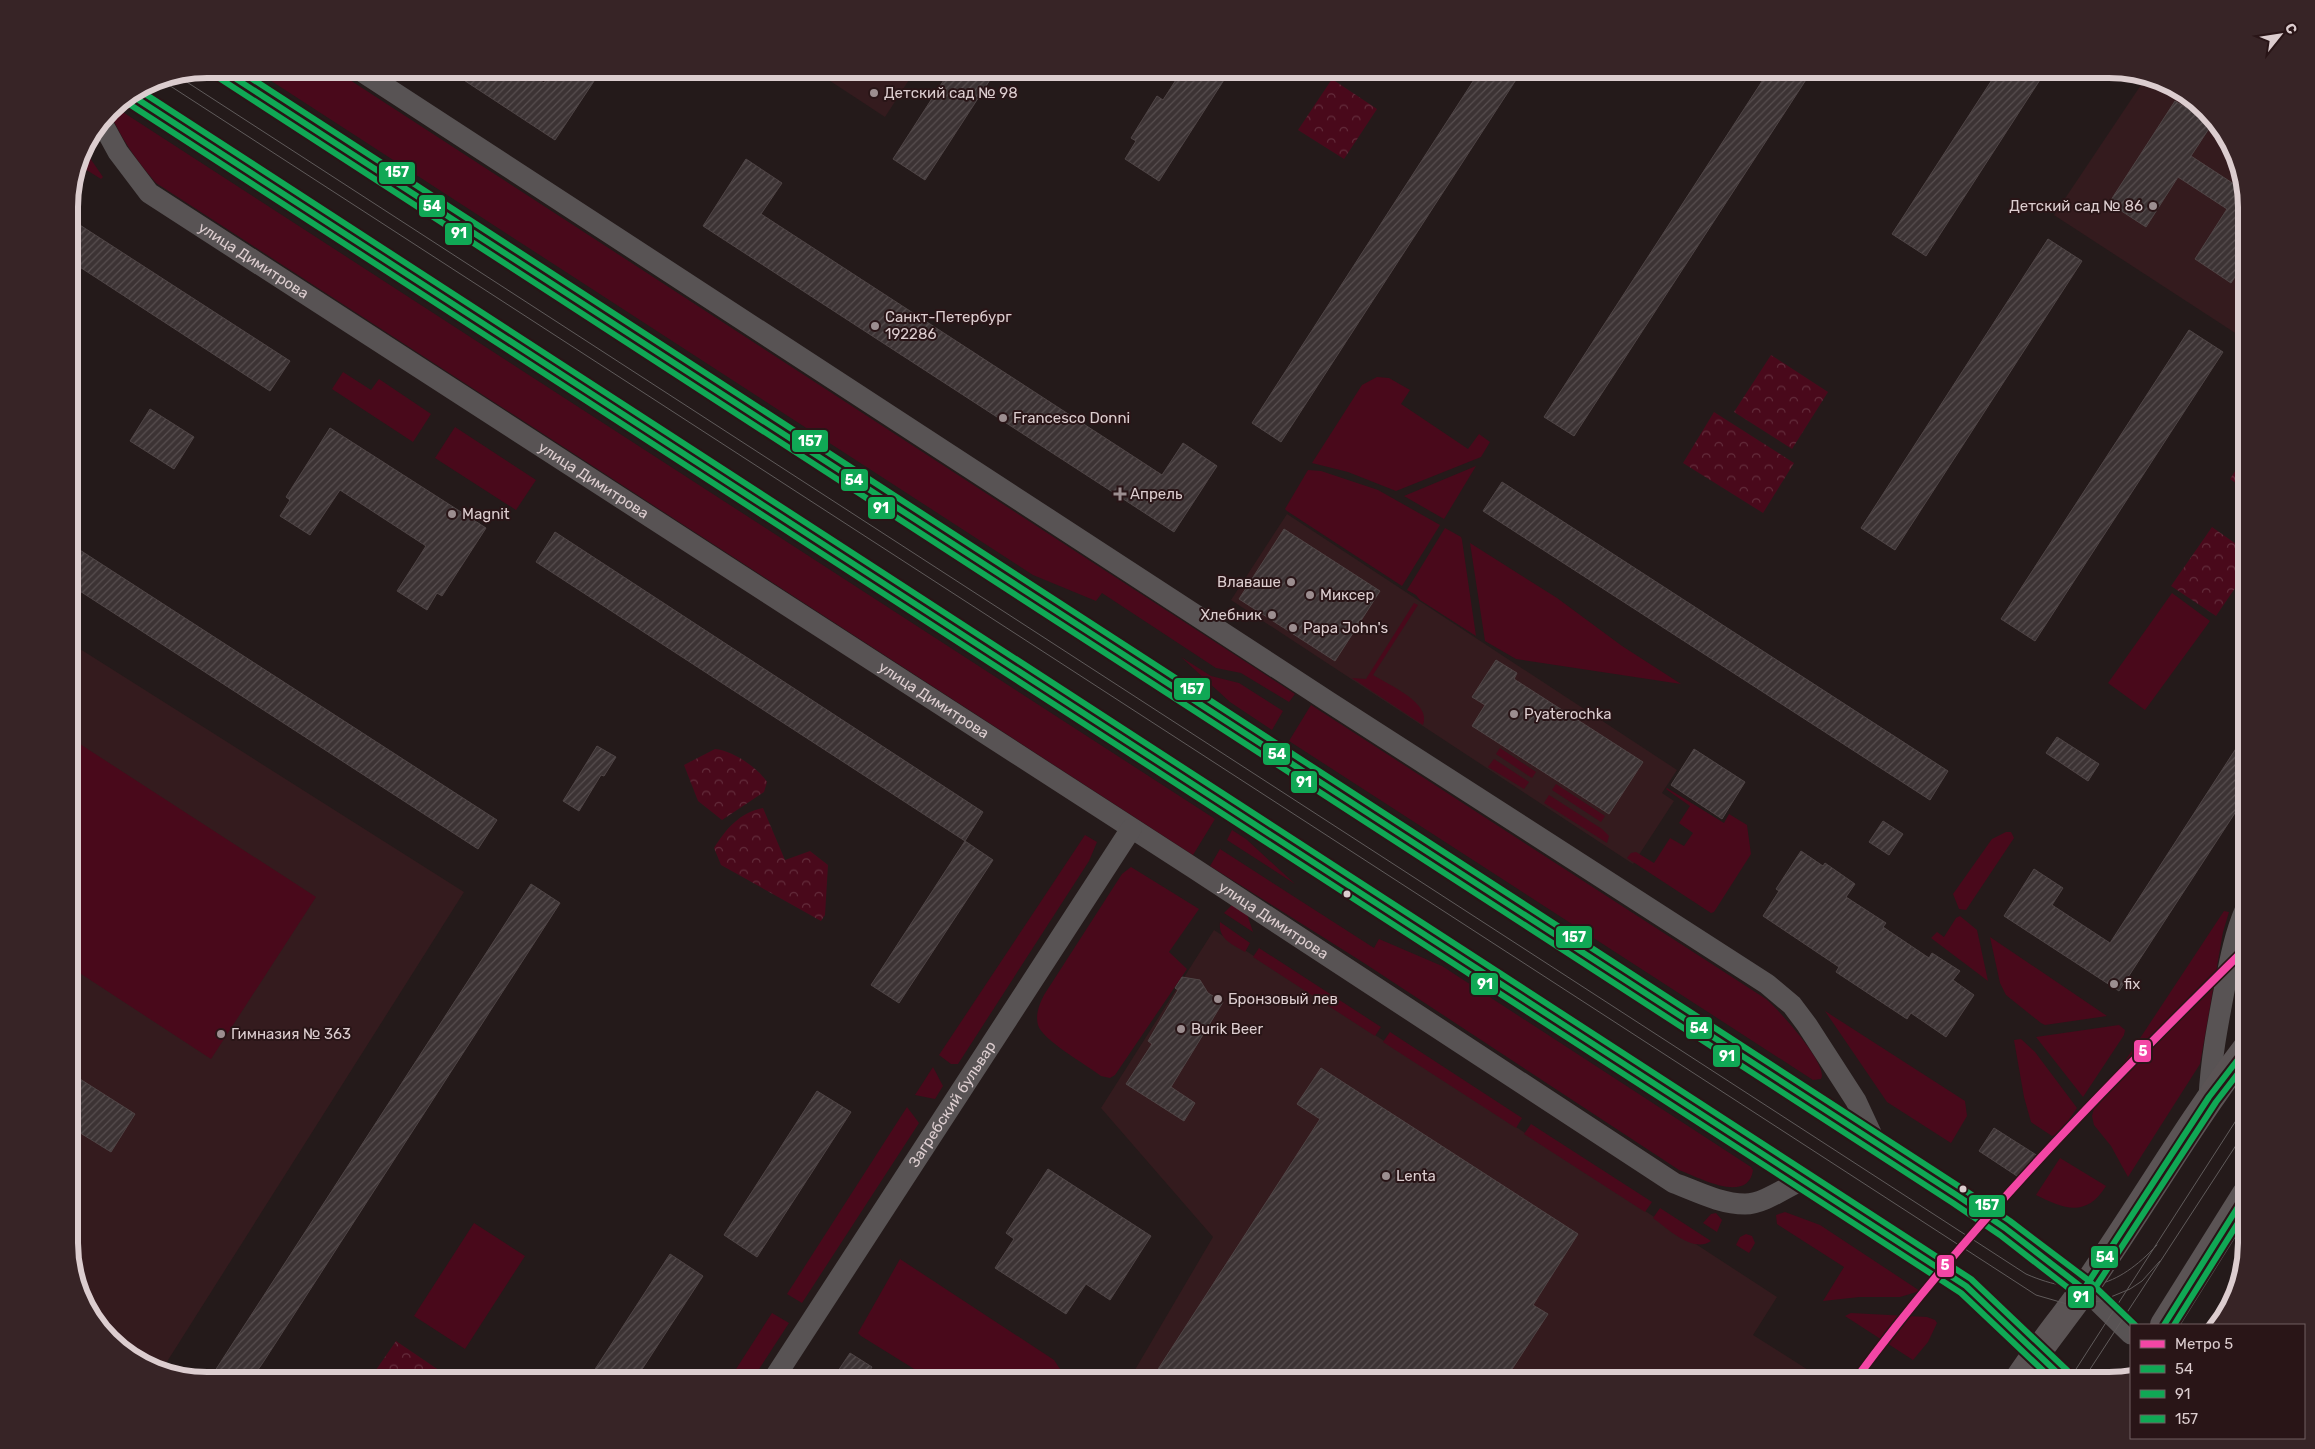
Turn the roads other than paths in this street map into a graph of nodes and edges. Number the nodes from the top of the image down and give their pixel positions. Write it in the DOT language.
graph roads {
  1 [pos="235,78"];
  2 [pos="372,78"];
  3 [pos="136,98"];
  4 [pos="105,127"];
  5 [pos="1131,829"];
  6 [pos="2238,926"];
  7 [pos="2238,1060"];
  8 [pos="2209,1097"];
  9 [pos="1876,1144"];
  10 [pos="1802,1180"];
  11 [pos="2238,1207"];
  12 [pos="2084,1289"];
  13 [pos="2165,1324"];
  14 [pos="2130,1333"];
  15 [pos="2037,1351"];
  16 [pos="778,1372"];
  17 [pos="2023,1372"];
  18 [pos="2057,1372"];
  1 -- 9 [label="street"];
  2 -- 9 [label="street"];
  3 -- 10 [label="street"];
  4 -- 5 [label="street, улица Димитрова"];
  5 -- 10 [label="street, улица Димитрова"];
  5 -- 16 [label="street, Загребский бульвар"];
  6 -- 8 [label="street"];
  7 -- 8 [label="main road"];
  8 -- 12 [label="main road"];
  9 -- 12 [label="street"];
  10 -- 15 [label="street"];
  11 -- 13 [label="main road"];
  12 -- 14 [label="street"];
  12 -- 15 [label="main road"];
  15 -- 17 [label="main road"];
  15 -- 18 [label="street"];
}
